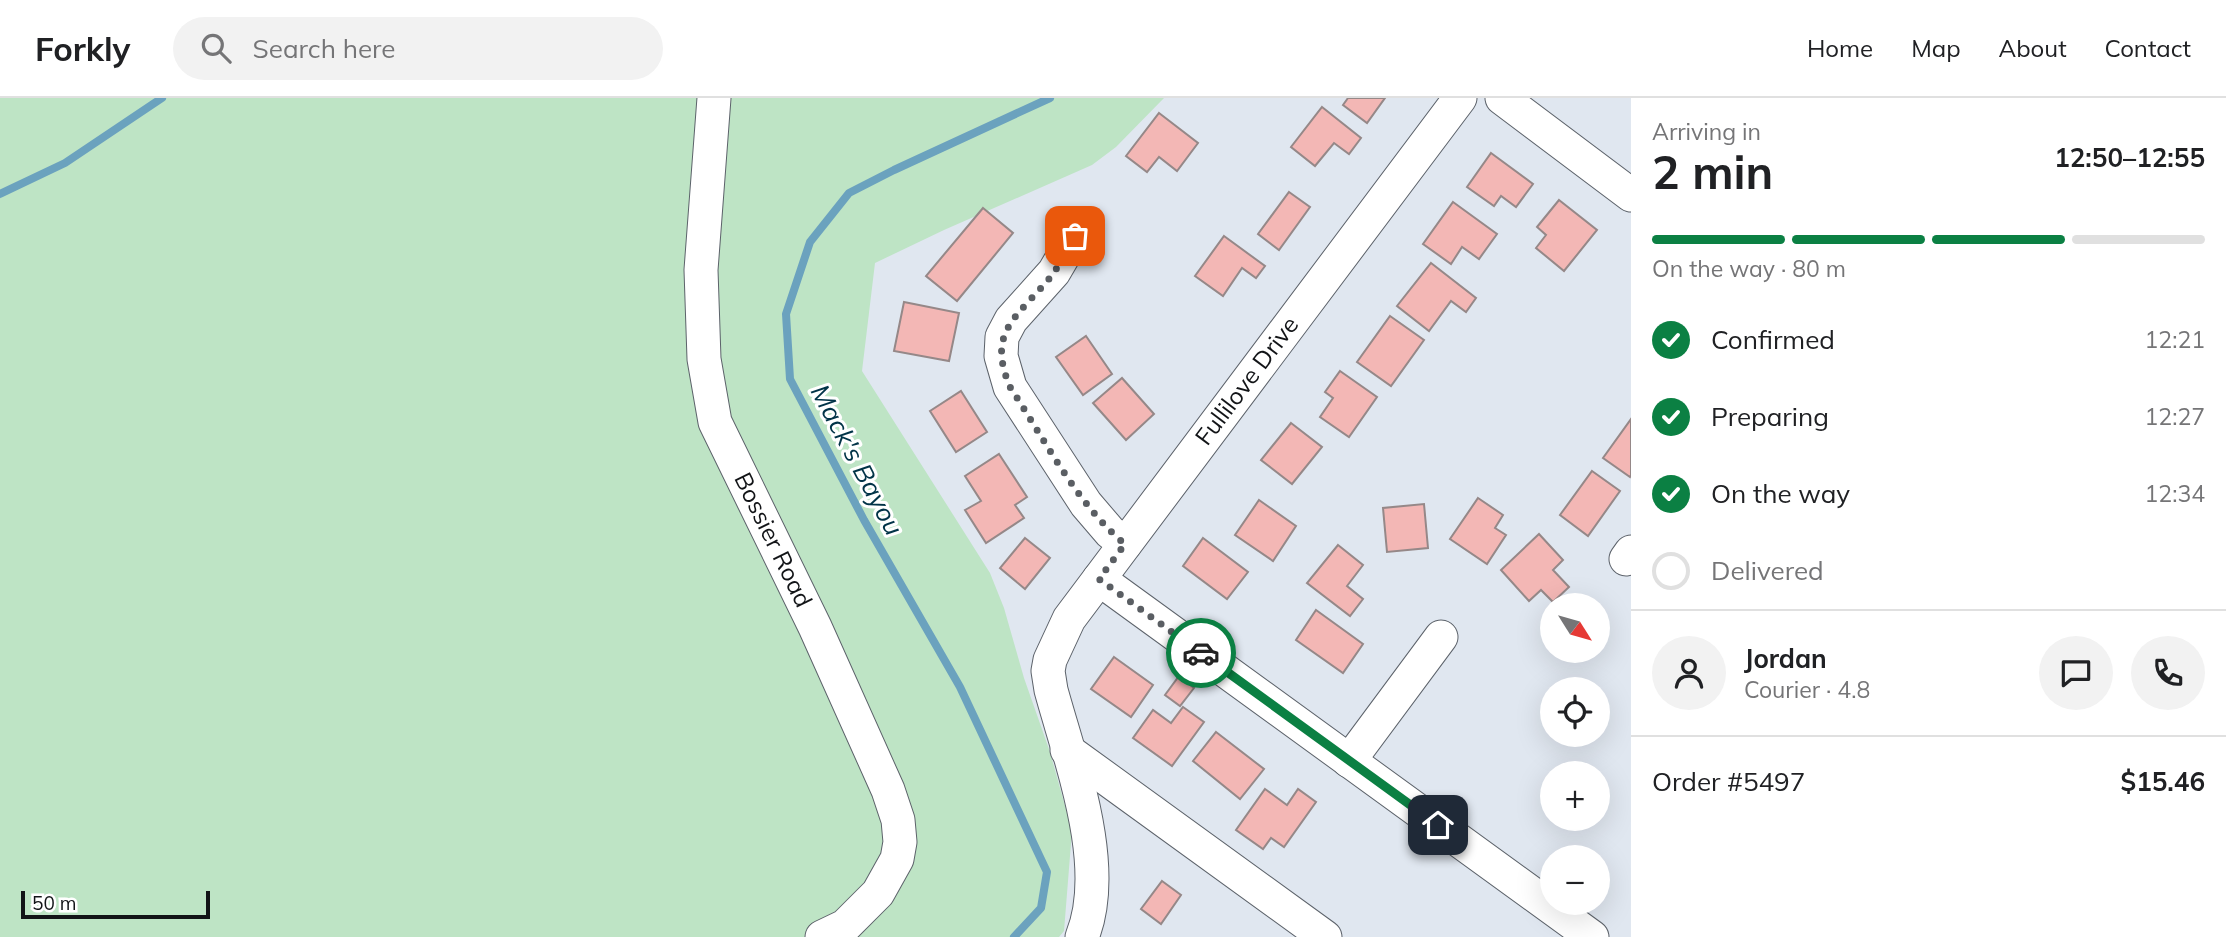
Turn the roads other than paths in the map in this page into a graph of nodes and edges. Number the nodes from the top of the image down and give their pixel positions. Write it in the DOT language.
graph roads {
  1 [pos="715,98"];
  2 [pos="1460,98"];
  3 [pos="1502,98"];
  4 [pos="1631,195"];
  5 [pos="1075,236"];
  6 [pos="1125,544"];
  7 [pos="1099,579"];
  8 [pos="1441,637"];
  9 [pos="1068,750"];
  10 [pos="1349,761"];
  11 [pos="822,937"];
  12 [pos="1082,937"];
  13 [pos="1325,937"];
  14 [pos="1592,937"];
  1 -- 11 [label="street, Bossier Road"];
  2 -- 6 [label="street, Fullilove Drive"];
  3 -- 4 [label="street"];
  5 -- 6 [label="street"];
  6 -- 7 [label="street, Fullilove Drive"];
  7 -- 9 [label="street, Fullilove Drive"];
  7 -- 10 [label="street"];
  8 -- 10 [label="street"];
  9 -- 12 [label="street"];
  9 -- 13 [label="street"];
  10 -- 14 [label="street"];
}
